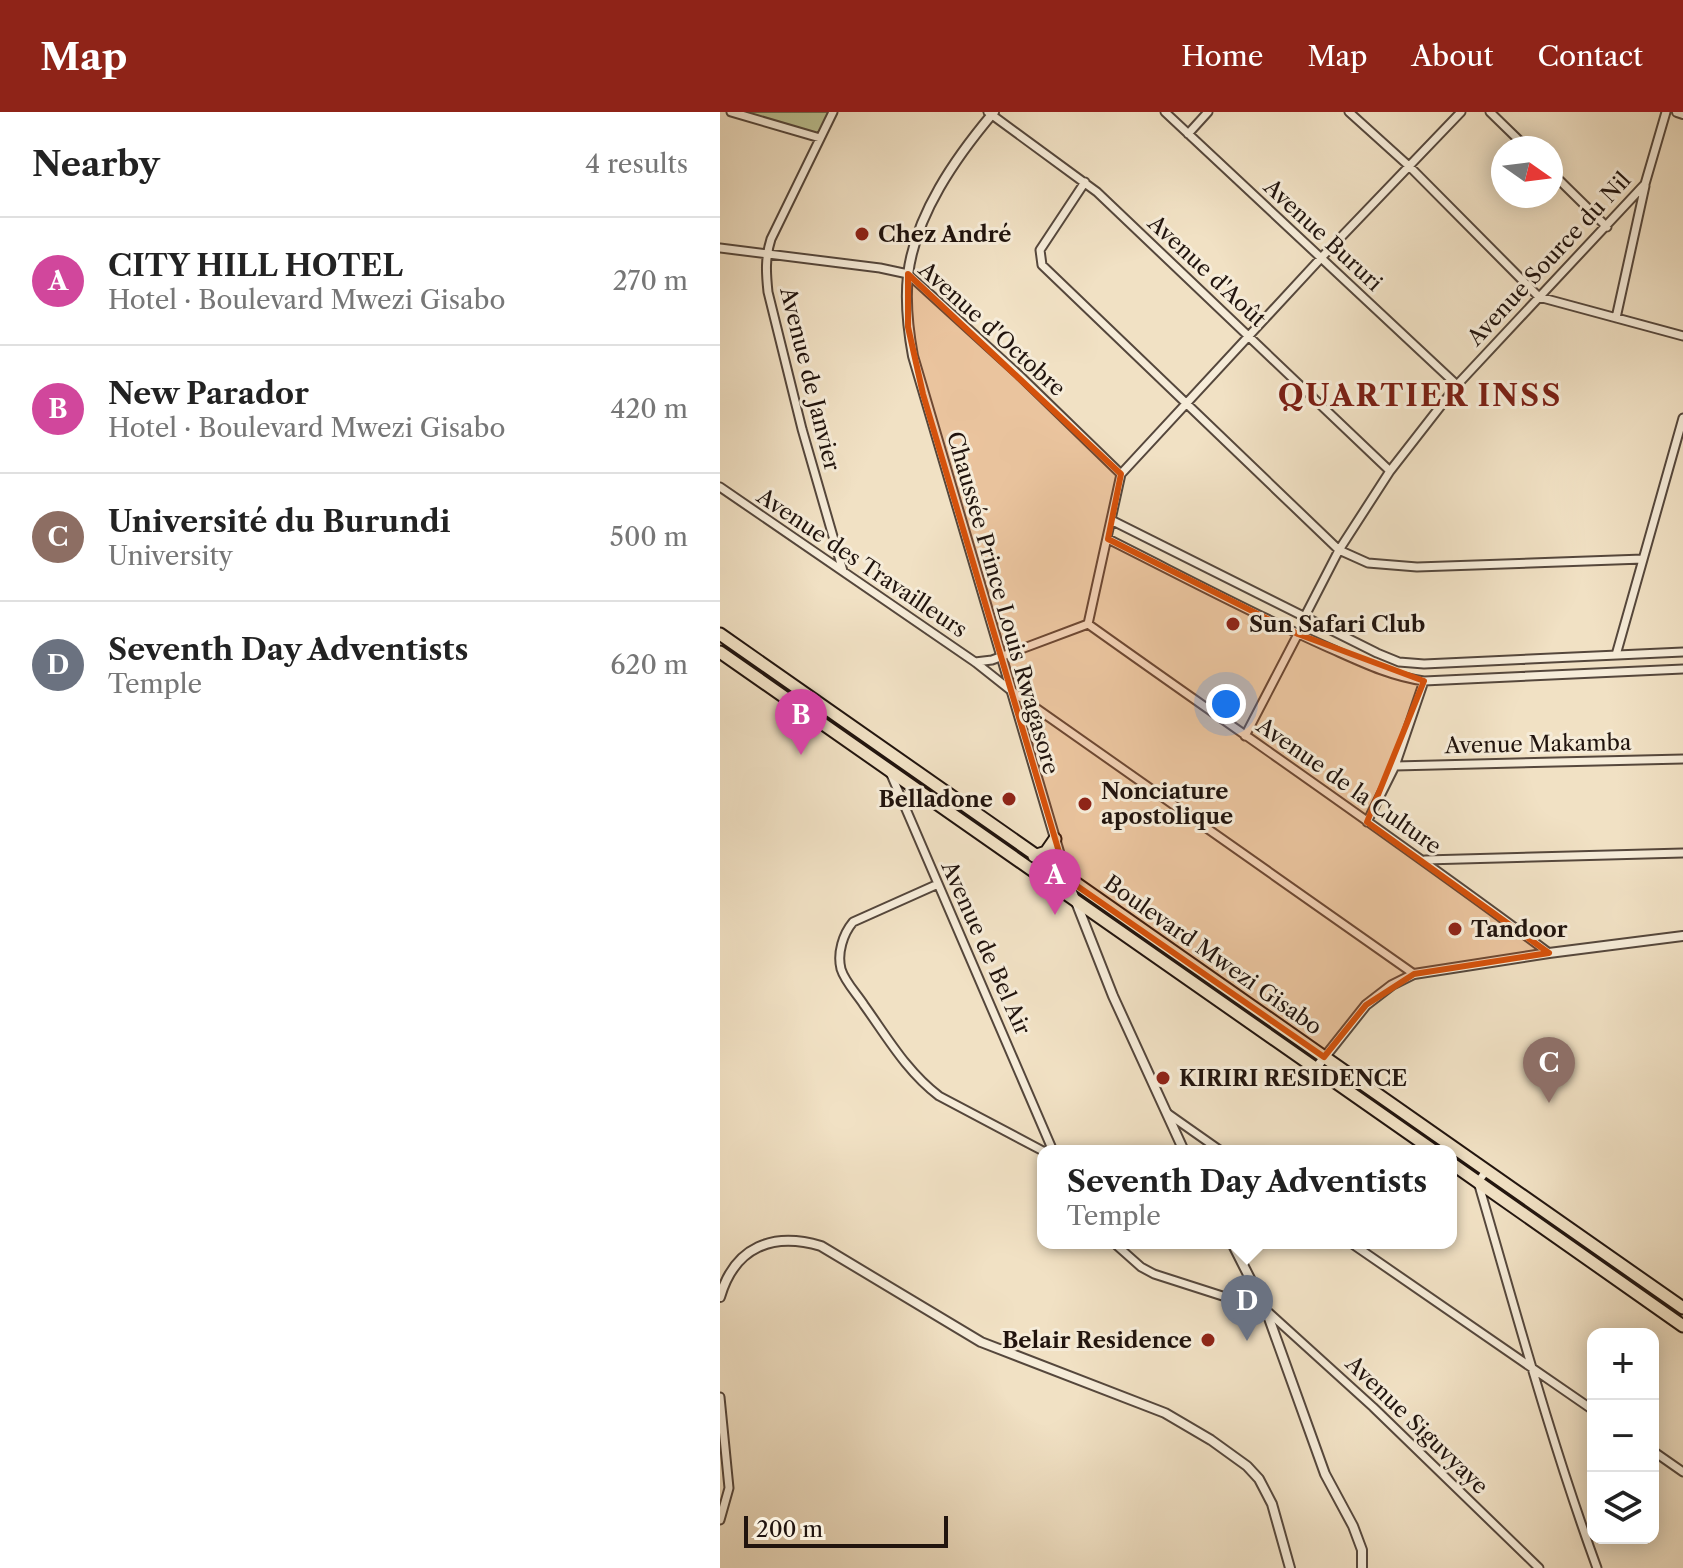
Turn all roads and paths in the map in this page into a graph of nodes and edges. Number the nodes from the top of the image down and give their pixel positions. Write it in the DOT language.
graph roads {
  1 [pos="731,112"];
  2 [pos="833,112"];
  3 [pos="1165,112"];
  4 [pos="1208,112"];
  5 [pos="1349,112"];
  6 [pos="1461,112"];
  7 [pos="1490,112"];
  8 [pos="1666,112"];
  9 [pos="991,113"];
  10 [pos="1188,134"];
  11 [pos="1515,136"];
  12 [pos="820,138"];
  13 [pos="1410,167"];
  14 [pos="1085,182"];
  15 [pos="1563,184"];
  16 [pos="1645,184"];
  17 [pos="1607,227"];
  18 [pos="720,248"];
  19 [pos="766,254"];
  20 [pos="1321,258"];
  21 [pos="908,274"];
  22 [pos="1539,297"];
  23 [pos="1616,318"];
  24 [pos="1249,336"];
  25 [pos="1683,336"];
  26 [pos="1457,385"];
  27 [pos="1186,402"];
  28 [pos="1683,418"];
  29 [pos="1390,471"];
  30 [pos="1121,474"];
  31 [pos="720,487"];
  32 [pos="1111,520"];
  33 [pos="1108,539"];
  34 [pos="1339,550"];
  35 [pos="1643,559"];
  36 [pos="843,571"];
  37 [pos="1304,618"];
  38 [pos="720,622"];
  39 [pos="1088,624"];
  40 [pos="1298,634"];
  41 [pos="724,637"];
  42 [pos="720,652"];
  43 [pos="1683,652"];
  44 [pos="1616,655"];
  45 [pos="999,656"];
  46 [pos="975,662"];
  47 [pos="1683,669"];
  48 [pos="1424,681"];
  49 [pos="1009,689"];
  50 [pos="1245,736"];
  51 [pos="896,759"];
  52 [pos="1683,759"];
  53 [pos="1395,766"];
  54 [pos="890,772"];
  55 [pos="1367,822"];
  56 [pos="1055,839"];
  57 [pos="1683,853"];
  58 [pos="1034,856"];
  59 [pos="1425,860"];
  60 [pos="1067,879"];
  61 [pos="938,884"];
  62 [pos="1075,901"];
  63 [pos="1098,917"];
  64 [pos="1085,926"];
  65 [pos="1683,936"];
  66 [pos="1549,953"];
  67 [pos="1414,974"];
  68 [pos="1213,979"];
  69 [pos="1205,990"];
  70 [pos="1324,1057"];
  71 [pos="1316,1068"];
  72 [pos="1164,1111"];
  73 [pos="1050,1145"];
  74 [pos="1181,1145"];
  75 [pos="1212,1145"];
  76 [pos="1425,1145"];
  77 [pos="1449,1145"];
  78 [pos="1037,1148"];
  79 [pos="1457,1151"];
  80 [pos="1457,1167"];
  81 [pos="1486,1171"];
  82 [pos="1478,1182"];
  83 [pos="1121,1249"];
  84 [pos="1235,1249"];
  85 [pos="1360,1249"];
  86 [pos="1642,1280"];
  87 [pos="1633,1291"];
  88 [pos="720,1297"];
  89 [pos="1683,1308"];
  90 [pos="1266,1310"];
  91 [pos="1683,1326"];
  92 [pos="1532,1367"];
  93 [pos="720,1397"];
  94 [pos="1587,1406"];
  95 [pos="1659,1455"];
  96 [pos="1683,1472"];
  97 [pos="720,1520"];
  98 [pos="1290,1568"];
  99 [pos="1362,1568"];
  100 [pos="1539,1568"];
  101 [pos="1597,1568"];
  1 -- 12 [label="street"];
  2 -- 12 [label="street, Avenue de Janvier"];
  3 -- 10 [label="street, Avenue Bururi"];
  4 -- 10 [label="street"];
  5 -- 13 [label="street"];
  6 -- 13 [label="street"];
  7 -- 11 [label="street"];
  8 -- 16 [label="street, Avenue Source du Nil"];
  9 -- 14 [label="street, Avenue d'Août"];
  9 -- 21 [label="street, Chaussée Prince Louis Rwagasore"];
  10 -- 20 [label="street, Avenue Bururi"];
  12 -- 19 [label="street, Avenue de Janvier"];
  13 -- 20 [label="street"];
  13 -- 22 [label="street"];
  14 -- 24 [label="street, Avenue d'Août"];
  14 -- 27 [label="street"];
  15 -- 17 [label="street"];
  16 -- 17 [label="street, Avenue Source du Nil"];
  16 -- 23 [label="street"];
  17 -- 22 [label="street, Avenue Source du Nil"];
  18 -- 19 [label="street, Avenue d'Octobre"];
  19 -- 21 [label="street, Avenue d'Octobre"];
  19 -- 36 [label="street, Avenue de Janvier"];
  20 -- 24 [label="street"];
  20 -- 26 [label="street, Avenue Bururi"];
  21 -- 30 [label="street, Avenue d'Octobre"];
  21 -- 45 [label="street, Chaussée Prince Louis Rwagasore"];
  22 -- 23 [label="street"];
  22 -- 26 [label="street, Avenue Source du Nil"];
  23 -- 25 [label="street"];
  24 -- 27 [label="street"];
  24 -- 29 [label="street, Avenue d'Août"];
  26 -- 29 [label="street, Avenue Source du Nil"];
  27 -- 30 [label="street"];
  27 -- 34 [label="street"];
  28 -- 35 [label="street"];
  29 -- 34 [label="street, Avenue Source du Nil"];
  30 -- 32 [label="street"];
  31 -- 36 [label="street, Avenue des Travailleurs"];
  32 -- 33 [label="street"];
  32 -- 37 [label="street"];
  33 -- 39 [label="street"];
  33 -- 40 [label="street"];
  34 -- 35 [label="street"];
  34 -- 37 [label="street, Avenue Source du Nil"];
  35 -- 44 [label="street"];
  36 -- 46 [label="street, Avenue des Travailleurs"];
  37 -- 44 [label="street"];
  38 -- 41 [label="main road"];
  39 -- 45 [label="street"];
  39 -- 50 [label="street, Avenue de la Culture"];
  40 -- 48 [label="street"];
  40 -- 50 [label="street"];
  41 -- 51 [label="main road, Boulevard Mwezi Gisabo"];
  42 -- 54 [label="main road, Boulevard Mwezi Gisabo"];
  43 -- 44 [label="street"];
  45 -- 46 [label="street"];
  45 -- 49 [label="street, Chaussée Prince Louis Rwagasore"];
  46 -- 49 [label="street, Avenue des Travailleurs"];
  47 -- 48 [label="street"];
  48 -- 53 [label="street"];
  49 -- 56 [label="street, Chaussée Prince Louis Rwagasore"];
  49 -- 67 [label="street, Avenue des Travailleurs"];
  50 -- 55 [label="street, Avenue de la Culture"];
  51 -- 54 [label="street"];
  51 -- 58 [label="main road, Boulevard Mwezi Gisabo"];
  52 -- 53 [label="street, Avenue Makamba"];
  53 -- 55 [label="street"];
  54 -- 61 [label="street, Avenue de Bel Air"];
  54 -- 62 [label="main road, Boulevard Mwezi Gisabo"];
  55 -- 59 [label="street, Avenue de la Culture"];
  56 -- 58 [label="main road"];
  56 -- 60 [label="street, Chaussée Prince Louis Rwagasore"];
  57 -- 59 [label="street"];
  58 -- 60 [label="main road, Boulevard Mwezi Gisabo"];
  59 -- 66 [label="street, Avenue de la Culture"];
  60 -- 62 [label="street, Chaussée Prince Louis Rwagasore"];
  60 -- 68 [label="main road, Boulevard Mwezi Gisabo"];
  61 -- 73 [label="street, Avenue de Bel Air"];
  61 -- 78 [label="street"];
  62 -- 63 [label="main road, Boulevard Mwezi Gisabo"];
  62 -- 64 [label="street, Chaussée Prince Louis Rwagasore"];
  63 -- 64 [label="main road"];
  63 -- 69 [label="main road, Boulevard Mwezi Gisabo"];
  64 -- 72 [label="street, Chaussée Prince Louis Rwagasore"];
  65 -- 66 [label="street"];
  66 -- 67 [label="street"];
  67 -- 70 [label="street"];
  68 -- 69 [label="main road"];
  68 -- 70 [label="main road, Boulevard Mwezi Gisabo"];
  69 -- 71 [label="main road, Boulevard Mwezi Gisabo"];
  70 -- 71 [label="street"];
  70 -- 77 [label="main road, Boulevard Mwezi Gisabo"];
  71 -- 76 [label="main road, Boulevard Mwezi Gisabo"];
  72 -- 74 [label="street, Chaussée Prince Louis Rwagasore"];
  72 -- 75 [label="street"];
  79 -- 81 [label="main road, Boulevard Mwezi Gisabo"];
  80 -- 82 [label="main road"];
  81 -- 82 [label="street"];
  81 -- 86 [label="main road, Boulevard Mwezi Gisabo"];
  82 -- 87 [label="main road"];
  82 -- 92 [label="street"];
  83 -- 90 [label="street"];
  84 -- 90 [label="street"];
  85 -- 92 [label="street"];
  86 -- 87 [label="main road"];
  86 -- 89 [label="main road, Boulevard Mwezi Gisabo"];
  87 -- 91 [label="main road"];
  88 -- 98 [label="street"];
  90 -- 99 [label="street"];
  90 -- 100 [label="street, Avenue Siguvyaye"];
  92 -- 94 [label="street"];
  92 -- 101 [label="street"];
  93 -- 97 [label="street"];
  95 -- 96 [label="street"];
}
